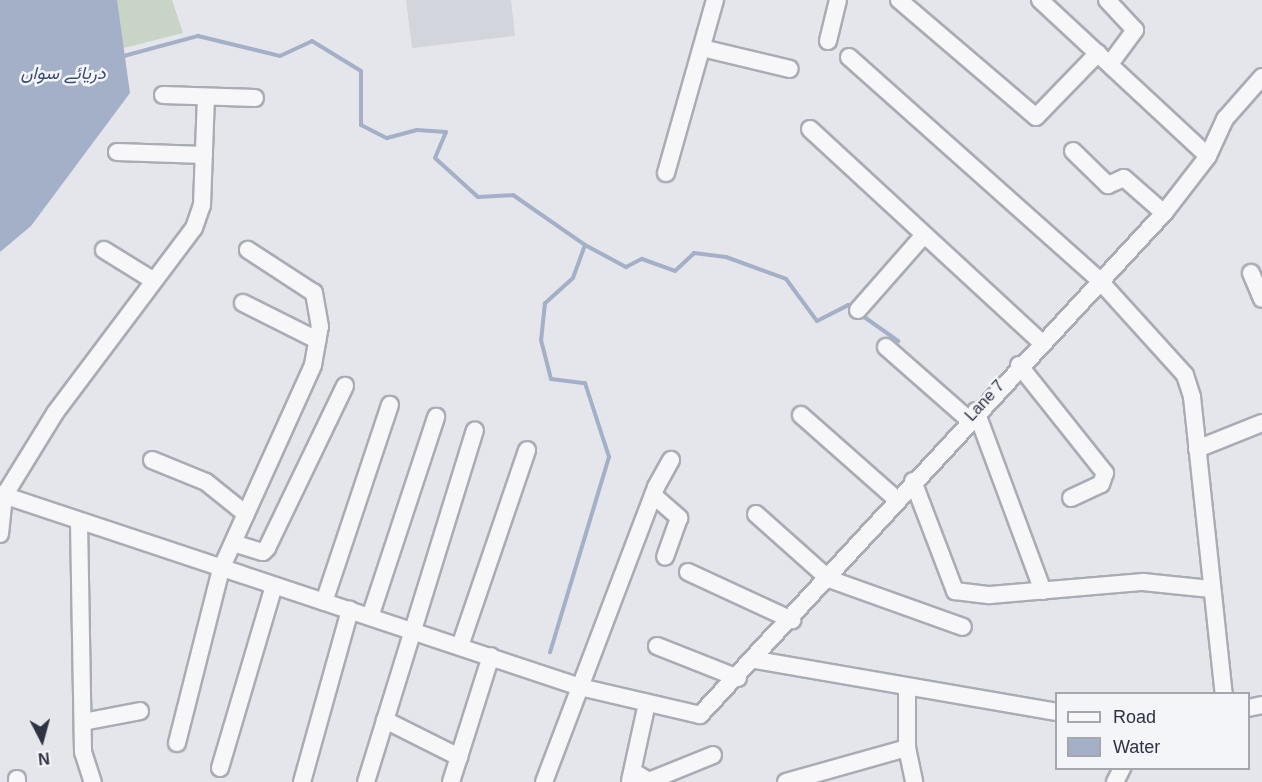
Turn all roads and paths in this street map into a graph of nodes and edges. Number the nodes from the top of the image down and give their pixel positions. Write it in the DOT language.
graph roads {
  1 [pos="715,0"];
  2 [pos="838,0"];
  3 [pos="899,0"];
  4 [pos="1040,0"];
  5 [pos="1107,0"];
  6 [pos="828,41"];
  7 [pos="702,48"];
  8 [pos="849,57"];
  9 [pos="1104,59"];
  10 [pos="790,69"];
  11 [pos="1262,76"];
  12 [pos="163,95"];
  13 [pos="206,97"];
  14 [pos="255,98"];
  15 [pos="810,129"];
  16 [pos="1073,151"];
  17 [pos="117,152"];
  18 [pos="204,155"];
  19 [pos="1208,156"];
  20 [pos="666,174"];
  21 [pos="1164,213"];
  22 [pos="923,236"];
  23 [pos="104,250"];
  24 [pos="248,250"];
  25 [pos="1251,273"];
  26 [pos="151,279"];
  27 [pos="1099,280"];
  28 [pos="1262,299"];
  29 [pos="243,303"];
  30 [pos="858,310"];
  31 [pos="317,340"];
  32 [pos="1041,342"];
  33 [pos="886,347"];
  34 [pos="1019,364"];
  35 [pos="345,386"];
  36 [pos="390,405"];
  37 [pos="801,415"];
  38 [pos="972,415"];
  39 [pos="436,417"];
  40 [pos="1262,423"];
  41 [pos="475,430"];
  42 [pos="1197,449"];
  43 [pos="527,450"];
  44 [pos="152,460"];
  45 [pos="671,460"];
  46 [pos="913,481"];
  47 [pos="2,495"];
  48 [pos="653,495"];
  49 [pos="1071,498"];
  50 [pos="897,500"];
  51 [pos="246,514"];
  52 [pos="756,514"];
  53 [pos="79,522"];
  54 [pos="0,534"];
  55 [pos="233,543"];
  56 [pos="665,556"];
  57 [pos="222,568"];
  58 [pos="688,572"];
  59 [pos="830,579"];
  60 [pos="274,586"];
  61 [pos="1211,589"];
  62 [pos="1043,591"];
  63 [pos="324,602"];
  64 [pos="350,610"];
  65 [pos="369,617"];
  66 [pos="792,620"];
  67 [pos="963,627"];
  68 [pos="411,630"];
  69 [pos="460,646"];
  70 [pos="657,646"];
  71 [pos="491,656"];
  72 [pos="756,660"];
  73 [pos="738,678"];
  74 [pos="580,687"];
  75 [pos="907,688"];
  76 [pos="1224,692"];
  77 [pos="647,703"];
  78 [pos="140,711"];
  79 [pos="1055,712"];
  80 [pos="385,720"];
  81 [pos="83,722"];
  82 [pos="177,743"];
  83 [pos="907,748"];
  84 [pos="713,755"];
  85 [pos="459,757"];
  86 [pos="220,768"];
  87 [pos="632,777"];
  88 [pos="797,780"];
  89 [pos="93,782"];
  90 [pos="302,782"];
  91 [pos="366,782"];
  92 [pos="451,782"];
  93 [pos="544,782"];
  94 [pos="914,782"];
  1 -- 7 [label="street"];
  2 -- 6 [label="street"];
  3 -- 9 [label="street"];
  4 -- 9 [label="street"];
  5 -- 9 [label="street"];
  7 -- 10 [label="street"];
  7 -- 20 [label="street"];
  8 -- 27 [label="street"];
  9 -- 19 [label="street"];
  11 -- 19 [label="street, Lane 7"];
  12 -- 13 [label="street"];
  13 -- 14 [label="street"];
  13 -- 18 [label="street"];
  15 -- 22 [label="street"];
  16 -- 21 [label="street"];
  17 -- 18 [label="street"];
  18 -- 26 [label="street"];
  19 -- 21 [label="street, Lane 7"];
  21 -- 27 [label="street, Lane 7"];
  22 -- 30 [label="street"];
  22 -- 32 [label="street"];
  23 -- 26 [label="street"];
  24 -- 31 [label="street"];
  25 -- 28 [label="street"];
  26 -- 47 [label="street"];
  27 -- 32 [label="street, Lane 7"];
  27 -- 42 [label="street"];
  29 -- 31 [label="street"];
  31 -- 51 [label="street"];
  32 -- 34 [label="street, Lane 7"];
  33 -- 38 [label="street"];
  34 -- 38 [label="street, Lane 7"];
  34 -- 49 [label="street"];
  35 -- 55 [label="street"];
  36 -- 63 [label="street"];
  37 -- 50 [label="street"];
  38 -- 46 [label="street, Lane 7"];
  38 -- 62 [label="street"];
  39 -- 65 [label="street"];
  40 -- 42 [label="street"];
  41 -- 68 [label="street"];
  42 -- 61 [label="street"];
  43 -- 69 [label="street"];
  44 -- 51 [label="street"];
  45 -- 48 [label="street"];
  46 -- 50 [label="street, Lane 7"];
  46 -- 62 [label="street"];
  47 -- 53 [label="street"];
  47 -- 54 [label="street"];
  48 -- 56 [label="street"];
  48 -- 74 [label="street"];
  50 -- 59 [label="street, Lane 7"];
  51 -- 55 [label="street"];
  52 -- 59 [label="street"];
  53 -- 57 [label="street"];
  53 -- 81 [label="street"];
  55 -- 57 [label="street"];
  57 -- 60 [label="street"];
  57 -- 82 [label="street"];
  58 -- 66 [label="street"];
  59 -- 66 [label="street, Lane 7"];
  59 -- 67 [label="street"];
  60 -- 63 [label="street"];
  60 -- 86 [label="street"];
  61 -- 62 [label="street"];
  61 -- 76 [label="street"];
  63 -- 64 [label="street"];
  64 -- 65 [label="street"];
  64 -- 90 [label="street"];
  65 -- 68 [label="street"];
  66 -- 72 [label="street, Lane 7"];
  68 -- 69 [label="street"];
  68 -- 80 [label="street"];
  69 -- 71 [label="street"];
  70 -- 73 [label="street"];
  71 -- 74 [label="street"];
  71 -- 85 [label="street"];
  72 -- 73 [label="street, Lane 7"];
  72 -- 75 [label="street"];
  73 -- 77 [label="street, Lane 7"];
  74 -- 77 [label="street"];
  74 -- 93 [label="street"];
  75 -- 79 [label="street"];
  75 -- 83 [label="street"];
  77 -- 87 [label="street"];
  78 -- 81 [label="street"];
  80 -- 85 [label="street"];
  80 -- 91 [label="street"];
  81 -- 89 [label="street"];
  83 -- 88 [label="street"];
  83 -- 94 [label="street"];
  84 -- 87 [label="street"];
  85 -- 92 [label="street"];
}
